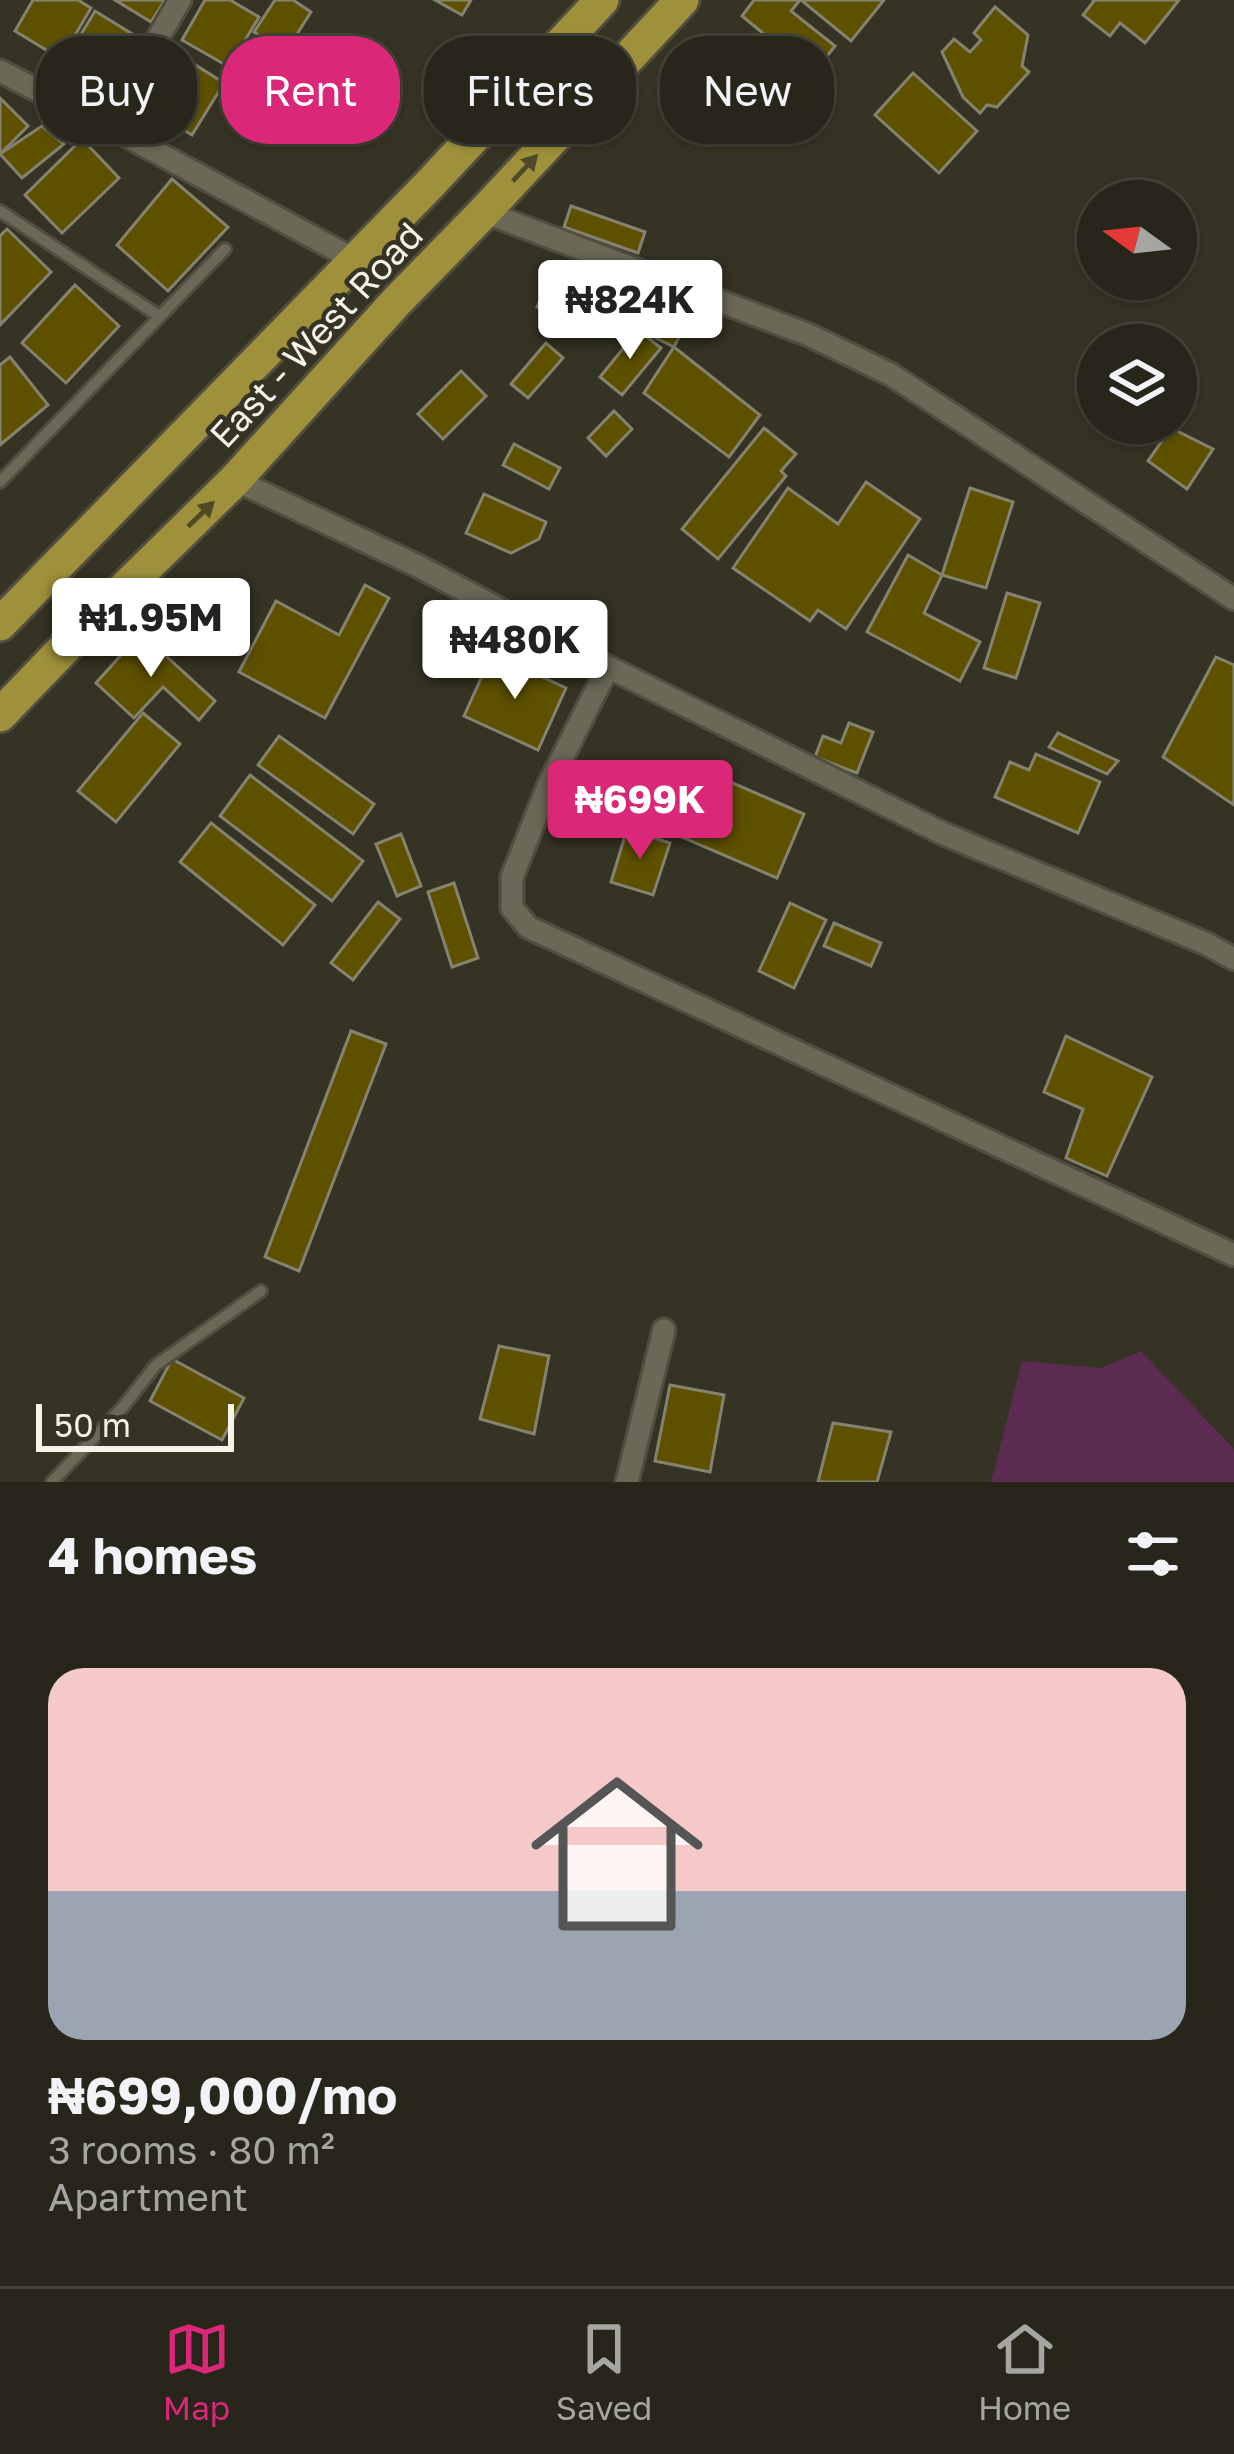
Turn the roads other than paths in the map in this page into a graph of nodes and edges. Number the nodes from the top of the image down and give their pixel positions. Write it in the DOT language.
graph roads {
  1 [pos="180,0"];
  2 [pos="602,0"];
  3 [pos="682,0"];
  4 [pos="159,36"];
  5 [pos="0,71"];
  6 [pos="36,90"];
  7 [pos="140,144"];
  8 [pos="0,211"];
  9 [pos="484,212"];
  10 [pos="225,249"];
  11 [pos="355,260"];
  12 [pos="159,316"];
  13 [pos="235,481"];
  14 [pos="0,482"];
  15 [pos="1234,598"];
  16 [pos="0,625"];
  17 [pos="608,667"];
  18 [pos="0,716"];
  19 [pos="1234,959"];
  20 [pos="1234,1255"];
  21 [pos="261,1291"];
  22 [pos="664,1330"];
  23 [pos="52,1482"];
  24 [pos="627,1482"];
  1 -- 4 [label="street"];
  2 -- 11 [label="main road, East - West Road"];
  9 -- 3 [label="main road, East - West Road, one-way"];
  5 -- 6 [label="street"];
  7 -- 11 [label="street"];
  8 -- 12 [label="lane"];
  9 -- 13 [label="main road, East - West Road"];
  9 -- 15 [label="street"];
  10 -- 12 [label="lane"];
  11 -- 16 [label="main road, East - West Road"];
  12 -- 14 [label="lane"];
  13 -- 17 [label="street"];
  18 -- 13 [label="main road, East - West Road, one-way"];
  17 -- 19 [label="street"];
  17 -- 20 [label="street"];
  21 -- 23 [label="lane"];
  22 -- 24 [label="street"];
}
